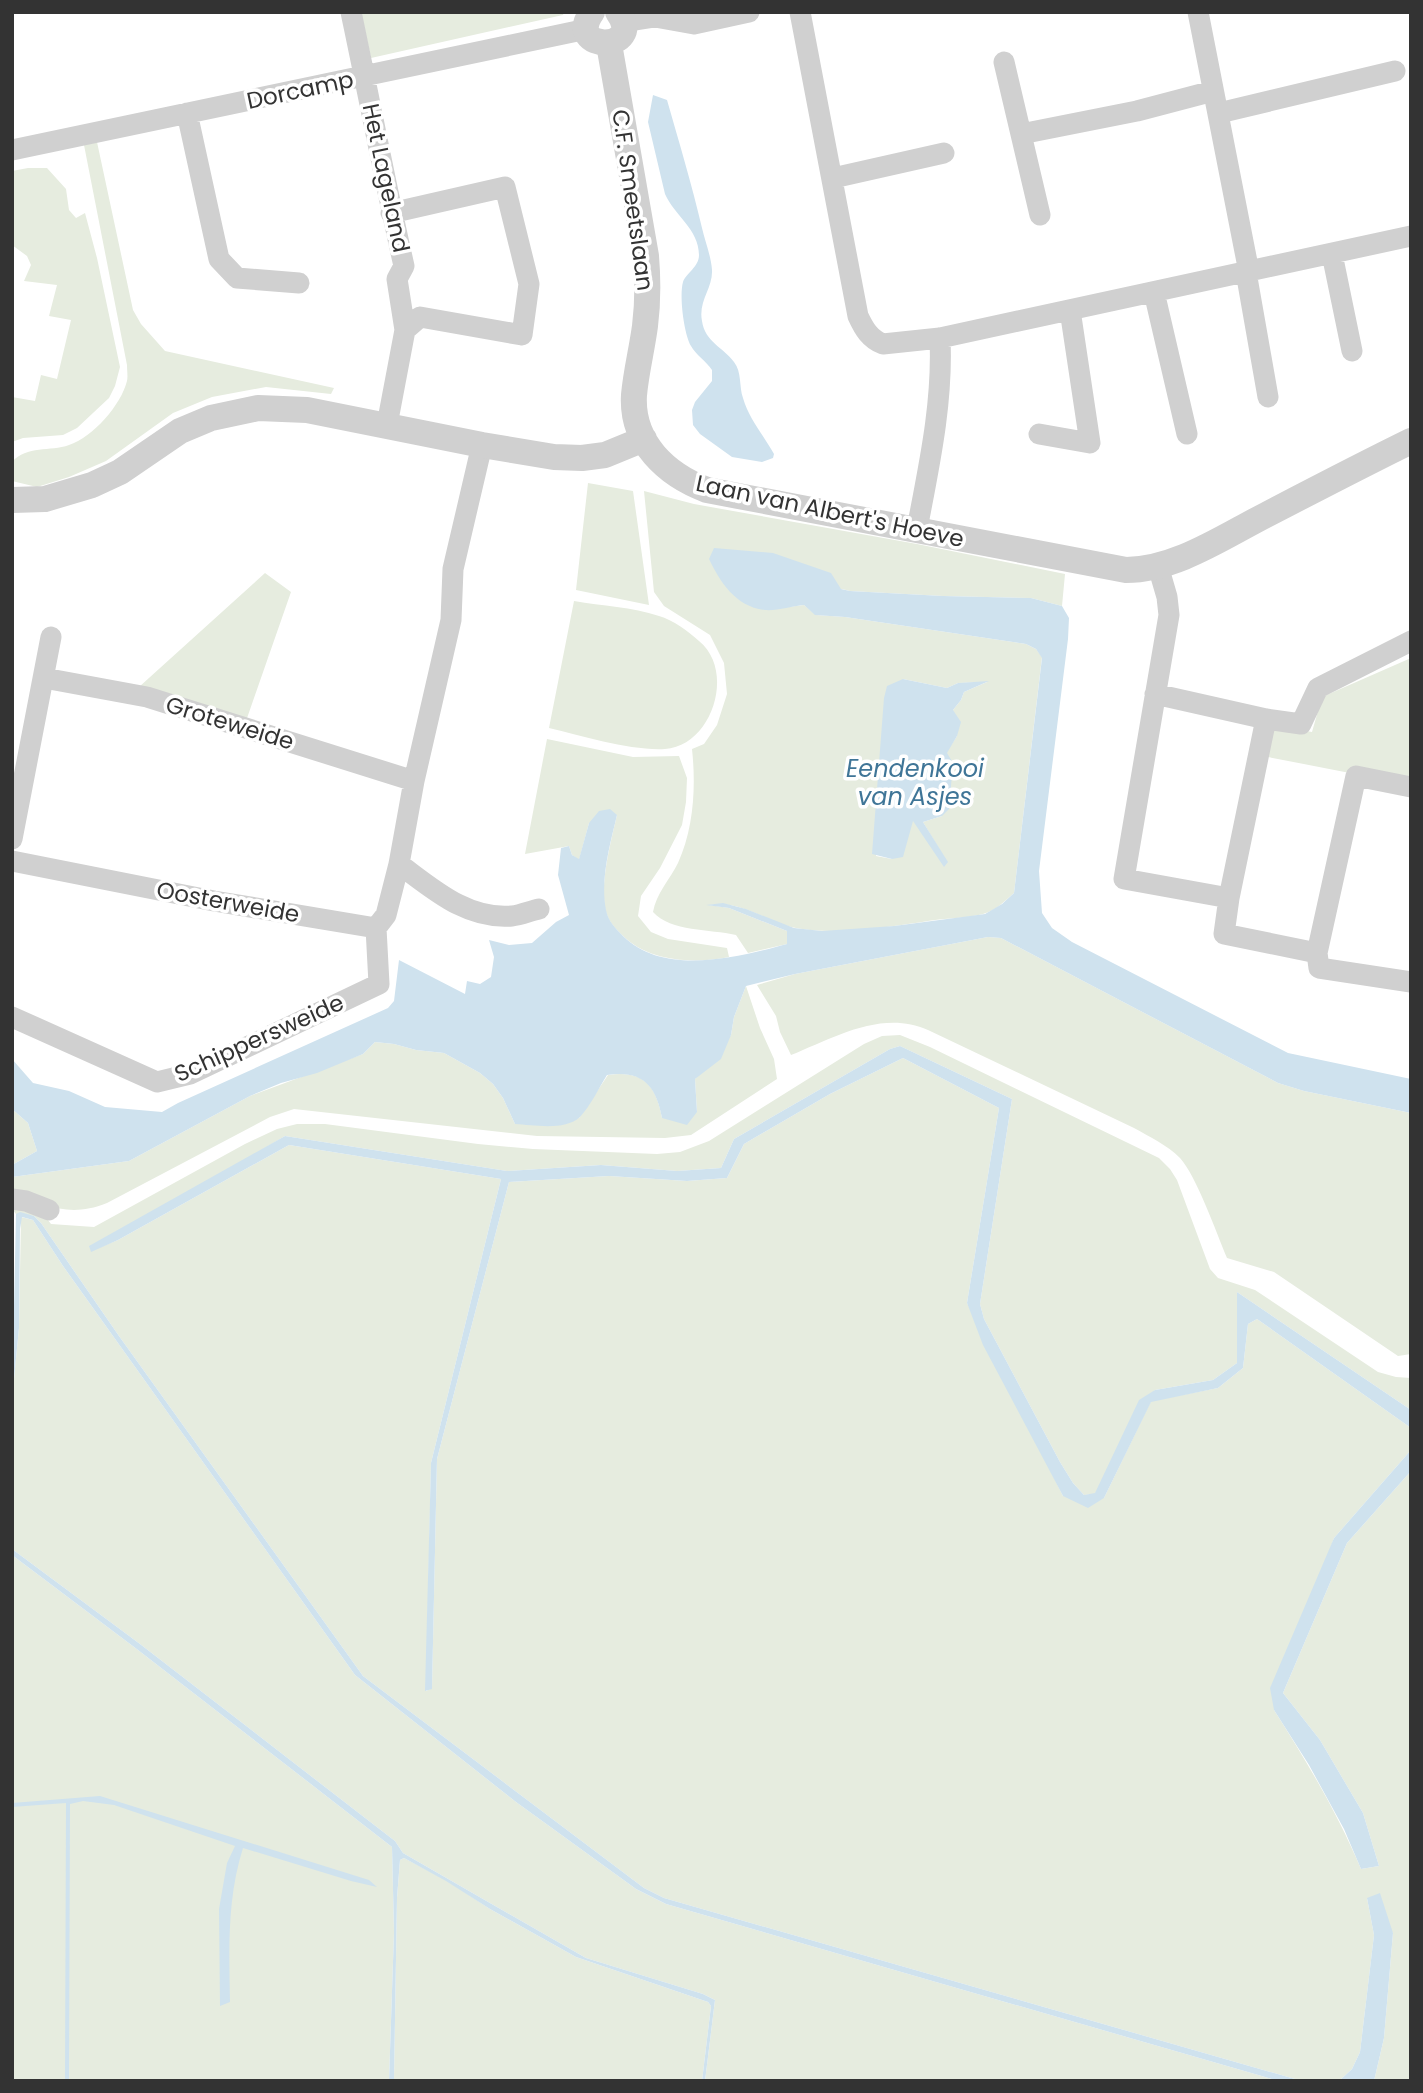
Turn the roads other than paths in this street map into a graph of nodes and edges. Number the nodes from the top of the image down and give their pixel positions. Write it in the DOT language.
graph roads {
  1 [pos="351,12"];
  2 [pos="749,12"];
  3 [pos="800,12"];
  4 [pos="1198,12"];
  5 [pos="589,20"];
  6 [pos="616,26"];
  7 [pos="1004,62"];
  8 [pos="1395,71"];
  9 [pos="365,76"];
  10 [pos="1213,91"];
  11 [pos="187,113"];
  12 [pos="1219,113"];
  13 [pos="1021,134"];
  14 [pos="12,150"];
  15 [pos="944,153"];
  16 [pos="833,178"];
  17 [pos="391,213"];
  18 [pos="1040,215"];
  19 [pos="1411,236"];
  20 [pos="1332,254"];
  21 [pos="1247,272"];
  22 [pos="299,283"];
  23 [pos="1154,292"];
  24 [pos="1070,310"];
  25 [pos="405,330"];
  26 [pos="940,338"];
  27 [pos="1352,351"];
  28 [pos="1269,397"];
  29 [pos="387,425"];
  30 [pos="1039,434"];
  31 [pos="1187,434"];
  32 [pos="644,439"];
  33 [pos="1411,441"];
  34 [pos="482,445"];
  35 [pos="12,500"];
  36 [pos="917,529"];
  37 [pos="1158,566"];
  38 [pos="51,637"];
  39 [pos="1411,641"];
  40 [pos="44,678"];
  41 [pos="1155,694"];
  42 [pos="1266,719"];
  43 [pos="414,781"];
  44 [pos="1411,787"];
  45 [pos="12,839"];
  46 [pos="12,861"];
  47 [pos="399,864"];
  48 [pos="1229,898"];
  49 [pos="539,909"];
  50 [pos="376,928"];
  51 [pos="1317,953"];
  52 [pos="1411,982"];
  53 [pos="12,1017"];
  54 [pos="12,1199"];
  55 [pos="49,1210"];
  1 -- 9 [label="street, Het Lageland"];
  2 -- 6 [label="street"];
  3 -- 16 [label="street"];
  4 -- 10 [label="street"];
  5 -- 6 [label="street"];
  5 -- 9 [label="street, Dorcamp"];
  6 -- 32 [label="street, C.F. Smeetslaan"];
  7 -- 13 [label="street"];
  8 -- 12 [label="street"];
  9 -- 11 [label="street, Dorcamp"];
  9 -- 17 [label="street, Het Lageland"];
  10 -- 12 [label="street"];
  10 -- 13 [label="street"];
  11 -- 14 [label="street, Dorcamp"];
  11 -- 22 [label="street"];
  12 -- 21 [label="street"];
  13 -- 18 [label="street"];
  15 -- 16 [label="street"];
  16 -- 26 [label="street"];
  17 -- 25 [label="street, Het Lageland"];
  17 -- 25 [label="street"];
  19 -- 20 [label="street"];
  20 -- 21 [label="street"];
  20 -- 27 [label="street"];
  21 -- 23 [label="street"];
  21 -- 28 [label="street"];
  23 -- 24 [label="street"];
  23 -- 31 [label="street"];
  24 -- 26 [label="street"];
  24 -- 30 [label="street"];
  25 -- 29 [label="street"];
  26 -- 36 [label="street"];
  29 -- 34 [label="street"];
  29 -- 35 [label="street"];
  32 -- 34 [label="street"];
  32 -- 36 [label="street, Laan van Albert's Hoeve"];
  33 -- 37 [label="street, Laan van Albert's Hoeve"];
  34 -- 43 [label="street"];
  36 -- 37 [label="street, Laan van Albert's Hoeve"];
  37 -- 41 [label="street"];
  38 -- 40 [label="street"];
  39 -- 42 [label="street"];
  40 -- 43 [label="street, Groteweide"];
  40 -- 45 [label="street"];
  41 -- 42 [label="street"];
  41 -- 48 [label="street"];
  42 -- 48 [label="street"];
  43 -- 47 [label="street"];
  44 -- 51 [label="street"];
  46 -- 50 [label="street, Oosterweide"];
  47 -- 49 [label="street"];
  47 -- 50 [label="street"];
  48 -- 51 [label="street"];
  50 -- 53 [label="street, Schippersweide"];
  51 -- 52 [label="street"];
  54 -- 55 [label="street"];
}
